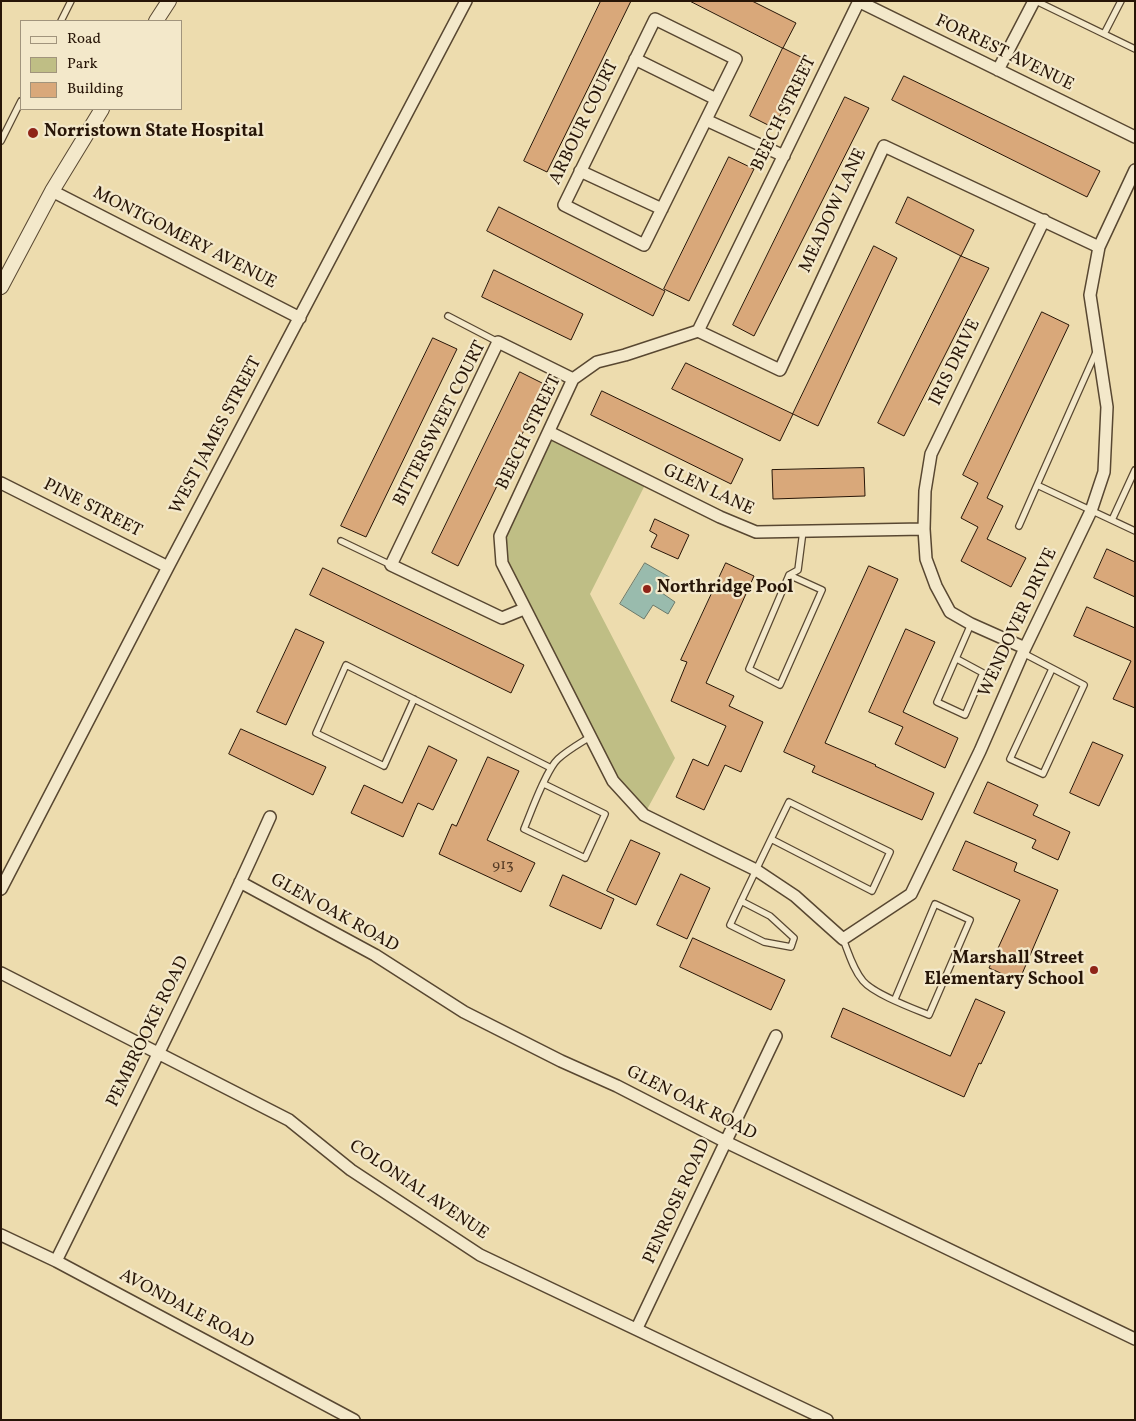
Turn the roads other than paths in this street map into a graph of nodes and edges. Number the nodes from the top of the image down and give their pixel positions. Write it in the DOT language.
graph roads {
  1 [pos="71,1"];
  2 [pos="169,1"];
  3 [pos="466,1"];
  4 [pos="858,1"];
  5 [pos="1035,1"];
  6 [pos="1121,1"];
  7 [pos="62,20"];
  8 [pos="157,20"];
  9 [pos="1104,34"];
  10 [pos="1135,49"];
  11 [pos="635,59"];
  12 [pos="998,70"];
  13 [pos="716,100"];
  14 [pos="20,103"];
  15 [pos="101,110"];
  16 [pos="706,120"];
  17 [pos="1135,137"];
  18 [pos="1,141"];
  19 [pos="784,156"];
  20 [pos="1135,170"];
  21 [pos="580,171"];
  22 [pos="52,191"];
  23 [pos="662,209"];
  24 [pos="1044,220"];
  25 [pos="1099,247"];
  26 [pos="1,287"];
  27 [pos="448,316"];
  28 [pos="300,318"];
  29 [pos="698,331"];
  30 [pos="498,342"];
  31 [pos="1097,350"];
  32 [pos="573,379"];
  33 [pos="549,432"];
  34 [pos="1135,470"];
  35 [pos="1,483"];
  36 [pos="1037,485"];
  37 [pos="1091,511"];
  38 [pos="1112,520"];
  39 [pos="1019,526"];
  40 [pos="924,529"];
  41 [pos="803,531"];
  42 [pos="1135,531"];
  43 [pos="341,541"];
  44 [pos="391,565"];
  45 [pos="168,566"];
  46 [pos="789,575"];
  47 [pos="524,609"];
  48 [pos="971,624"];
  49 [pos="1024,651"];
  50 [pos="957,659"];
  51 [pos="1052,669"];
  52 [pos="414,699"];
  53 [pos="590,737"];
  54 [pos="551,768"];
  55 [pos="544,784"];
  56 [pos="270,817"];
  57 [pos="771,839"];
  58 [pos="756,870"];
  59 [pos="240,882"];
  60 [pos="1,889"];
  61 [pos="741,901"];
  62 [pos="843,939"];
  63 [pos="1,973"];
  64 [pos="895,999"];
  65 [pos="776,1036"];
  66 [pos="158,1054"];
  67 [pos="726,1142"];
  68 [pos="1,1234"];
  69 [pos="56,1261"];
  70 [pos="637,1328"];
  71 [pos="1135,1339"];
  72 [pos="354,1420"];
  73 [pos="827,1420"];
  1 -- 7 [label="lane"];
  2 -- 8 [label="street"];
  3 -- 28 [label="street, WEST JAMES STREET"];
  4 -- 12 [label="street, FORREST AVENUE"];
  4 -- 19 [label="street, BEECH STREET"];
  5 -- 9 [label="lane"];
  5 -- 12 [label="street"];
  6 -- 9 [label="lane"];
  9 -- 10 [label="lane"];
  11 -- 13 [label="street"];
  11 -- 13 [label="street, ARBOUR COURT"];
  11 -- 21 [label="street, ARBOUR COURT"];
  12 -- 17 [label="street, FORREST AVENUE"];
  13 -- 16 [label="street, ARBOUR COURT"];
  14 -- 18 [label="lane"];
  15 -- 22 [label="street"];
  16 -- 19 [label="street"];
  16 -- 23 [label="street, ARBOUR COURT"];
  19 -- 29 [label="street, BEECH STREET"];
  20 -- 25 [label="street, WENDOVER DRIVE"];
  21 -- 23 [label="street"];
  21 -- 23 [label="street, ARBOUR COURT"];
  22 -- 26 [label="street"];
  22 -- 28 [label="street, MONTGOMERY AVENUE"];
  24 -- 25 [label="street, MEADOW LANE"];
  24 -- 29 [label="street, MEADOW LANE"];
  24 -- 40 [label="street, IRIS DRIVE"];
  25 -- 31 [label="street, WENDOVER DRIVE"];
  27 -- 30 [label="lane"];
  28 -- 45 [label="street, WEST JAMES STREET"];
  29 -- 32 [label="street, BEECH STREET"];
  30 -- 32 [label="street, BITTERSWEET COURT"];
  30 -- 44 [label="street, BITTERSWEET COURT"];
  31 -- 36 [label="lane"];
  31 -- 37 [label="street, WENDOVER DRIVE"];
  32 -- 33 [label="street, BEECH STREET"];
  33 -- 41 [label="street, GLEN LANE"];
  33 -- 47 [label="street, BEECH STREET"];
  34 -- 38 [label="lane"];
  35 -- 45 [label="street, PINE STREET"];
  36 -- 37 [label="lane"];
  36 -- 39 [label="lane"];
  37 -- 38 [label="lane"];
  37 -- 49 [label="street, WENDOVER DRIVE"];
  38 -- 42 [label="lane"];
  40 -- 41 [label="street, GLEN LANE"];
  40 -- 48 [label="street, IRIS DRIVE"];
  41 -- 46 [label="lane"];
  43 -- 44 [label="lane"];
  44 -- 47 [label="street"];
  45 -- 60 [label="street, WEST JAMES STREET"];
  46 -- 46 [label="lane"];
  47 -- 53 [label="street, BEECH STREET"];
  48 -- 49 [label="street, IRIS DRIVE"];
  48 -- 50 [label="lane"];
  49 -- 51 [label="lane"];
  49 -- 62 [label="street, WENDOVER DRIVE"];
  50 -- 50 [label="lane"];
  51 -- 51 [label="lane"];
  52 -- 52 [label="lane"];
  52 -- 54 [label="lane"];
  53 -- 54 [label="lane"];
  53 -- 58 [label="street, BEECH STREET"];
  54 -- 55 [label="lane"];
  55 -- 55 [label="lane"];
  56 -- 59 [label="street, PEMBROOKE ROAD"];
  57 -- 57 [label="lane"];
  57 -- 58 [label="lane"];
  58 -- 61 [label="lane"];
  58 -- 62 [label="street"];
  59 -- 66 [label="street, PEMBROOKE ROAD"];
  59 -- 67 [label="street, GLEN OAK ROAD"];
  61 -- 61 [label="lane"];
  62 -- 64 [label="lane"];
  63 -- 66 [label="street, COLONIAL AVENUE"];
  64 -- 64 [label="lane"];
  65 -- 67 [label="street, PENROSE ROAD"];
  66 -- 69 [label="street, PEMBROOKE ROAD"];
  66 -- 70 [label="street, COLONIAL AVENUE"];
  67 -- 70 [label="street, PENROSE ROAD"];
  67 -- 71 [label="street, GLEN OAK ROAD"];
  68 -- 69 [label="street, AVONDALE ROAD"];
  69 -- 72 [label="street, AVONDALE ROAD"];
  70 -- 73 [label="street, COLONIAL AVENUE"];
}
